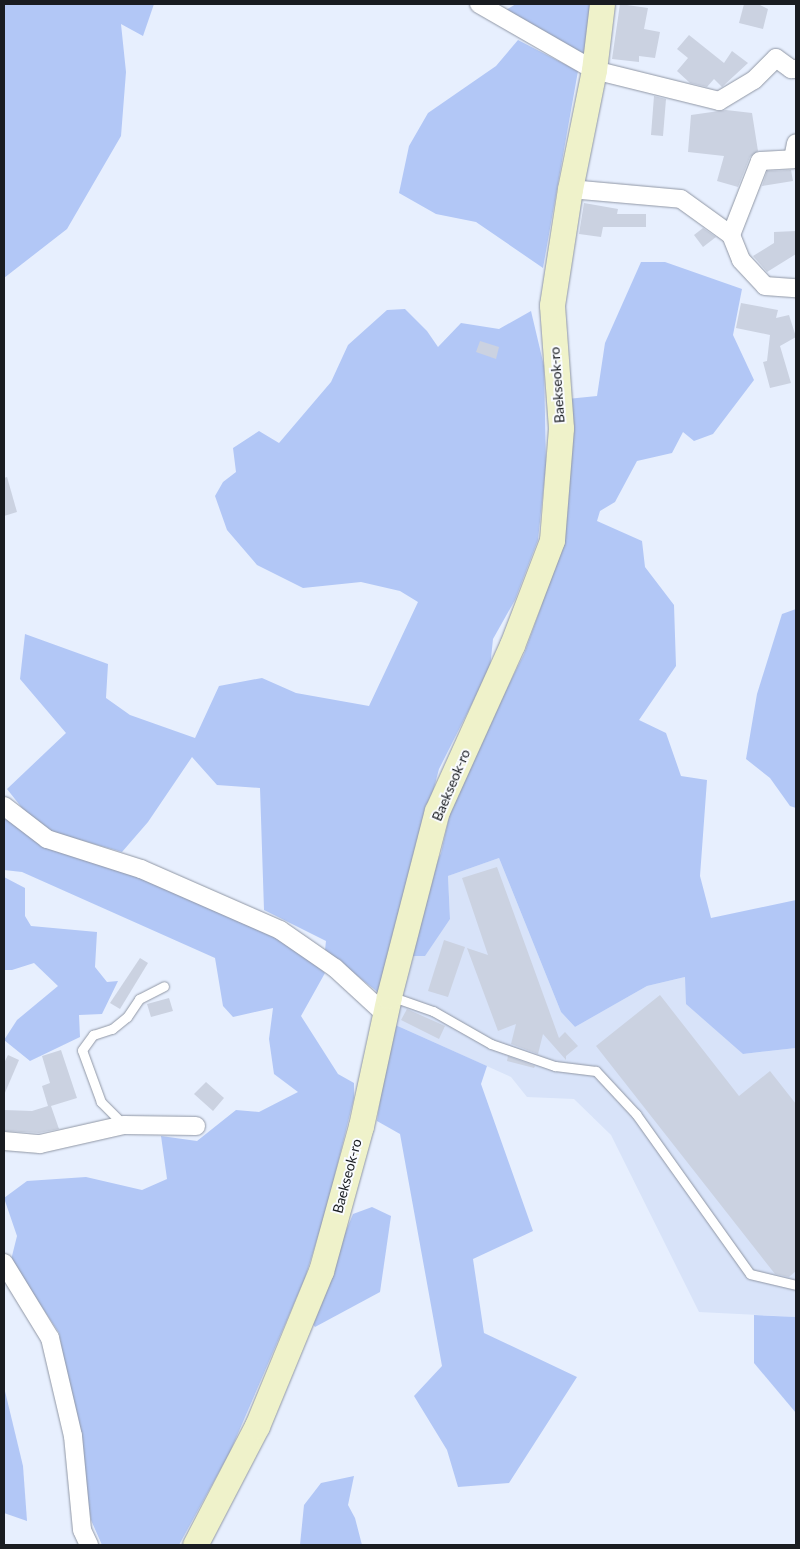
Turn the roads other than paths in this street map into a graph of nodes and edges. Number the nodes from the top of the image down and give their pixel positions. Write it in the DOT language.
graph roads {
  1 [pos="479,4"];
  2 [pos="602,4"];
  3 [pos="796,69"];
  4 [pos="594,70"];
  5 [pos="796,143"];
  6 [pos="570,189"];
  7 [pos="731,235"];
  8 [pos="796,288"];
  9 [pos="4,806"];
  10 [pos="164,986"];
  11 [pos="387,1005"];
  12 [pos="124,1125"];
  13 [pos="196,1126"];
  14 [pos="4,1141"];
  15 [pos="4,1263"];
  16 [pos="796,1285"];
  17 [pos="89,1545"];
  18 [pos="195,1545"];
  1 -- 4 [label="street"];
  2 -- 4 [label="street, Baekseok-ro"];
  3 -- 4 [label="street"];
  4 -- 6 [label="street, Baekseok-ro"];
  5 -- 7 [label="street"];
  6 -- 7 [label="street"];
  6 -- 11 [label="street, Baekseok-ro"];
  7 -- 8 [label="street"];
  9 -- 11 [label="street"];
  10 -- 12 [label="lane"];
  11 -- 16 [label="lane"];
  11 -- 18 [label="street, Baekseok-ro"];
  12 -- 13 [label="street"];
  12 -- 14 [label="street"];
  15 -- 17 [label="street"];
}
